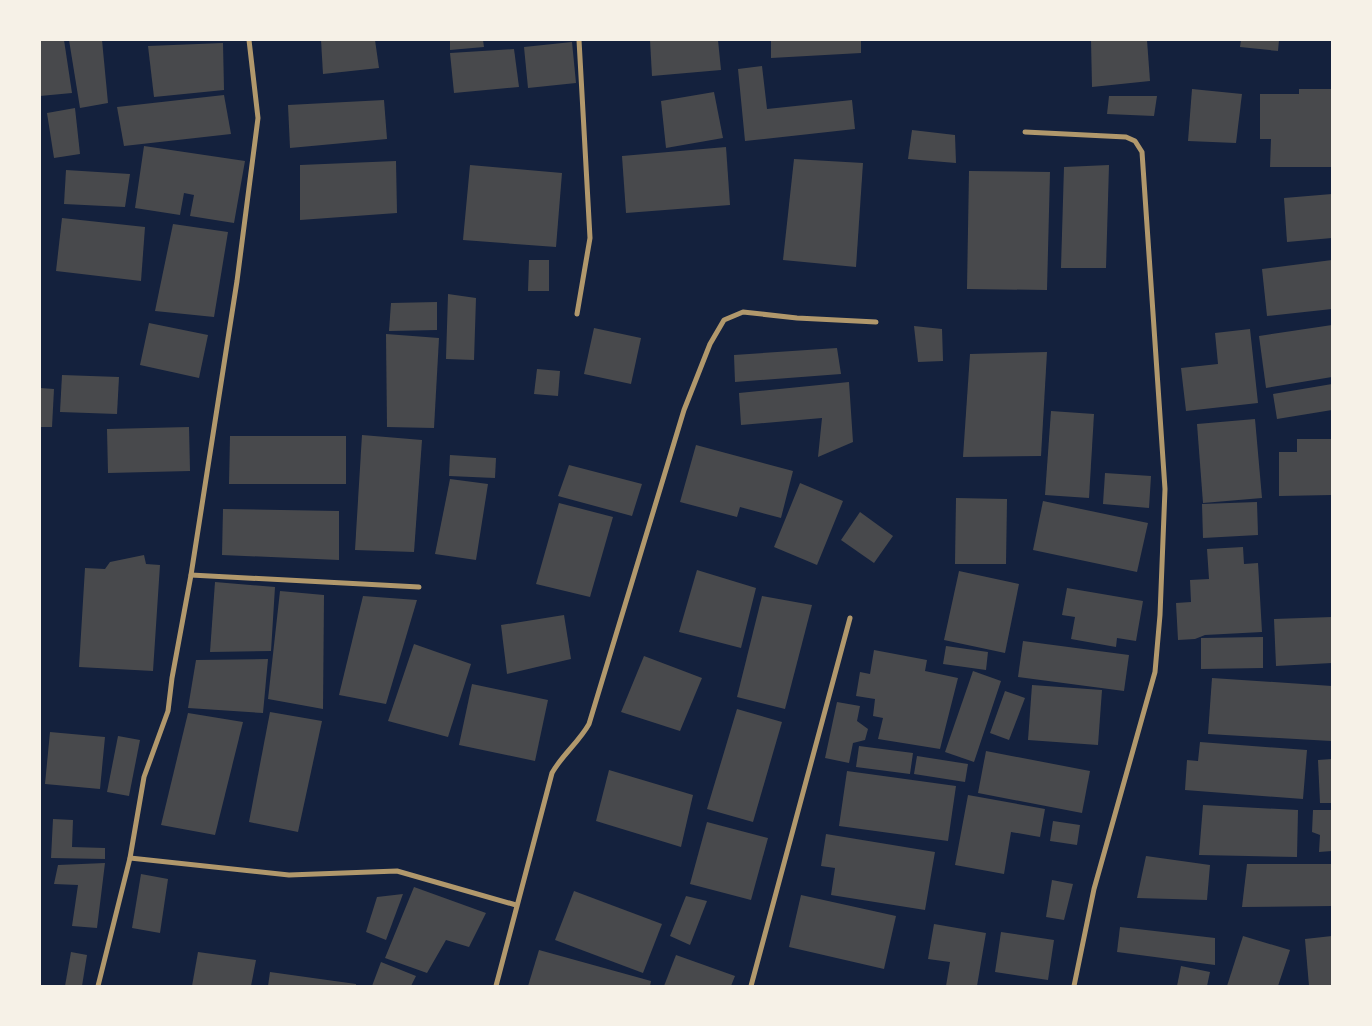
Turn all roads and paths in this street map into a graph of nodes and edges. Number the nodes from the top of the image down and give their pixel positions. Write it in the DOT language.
graph roads {
  1 [pos="249,40"];
  2 [pos="579,40"];
  3 [pos="1025,132"];
  4 [pos="577,314"];
  5 [pos="876,322"];
  6 [pos="191,575"];
  7 [pos="419,587"];
  8 [pos="850,618"];
  9 [pos="130,858"];
  10 [pos="516,905"];
  11 [pos="98,986"];
  12 [pos="496,986"];
  13 [pos="750,986"];
  14 [pos="1074,986"];
  1 -- 6 [label="street"];
  2 -- 4 [label="street"];
  3 -- 14 [label="street"];
  5 -- 10 [label="street"];
  6 -- 7 [label="street"];
  6 -- 9 [label="street"];
  8 -- 13 [label="street"];
  9 -- 10 [label="street"];
  9 -- 11 [label="street"];
  10 -- 12 [label="street"];
}
